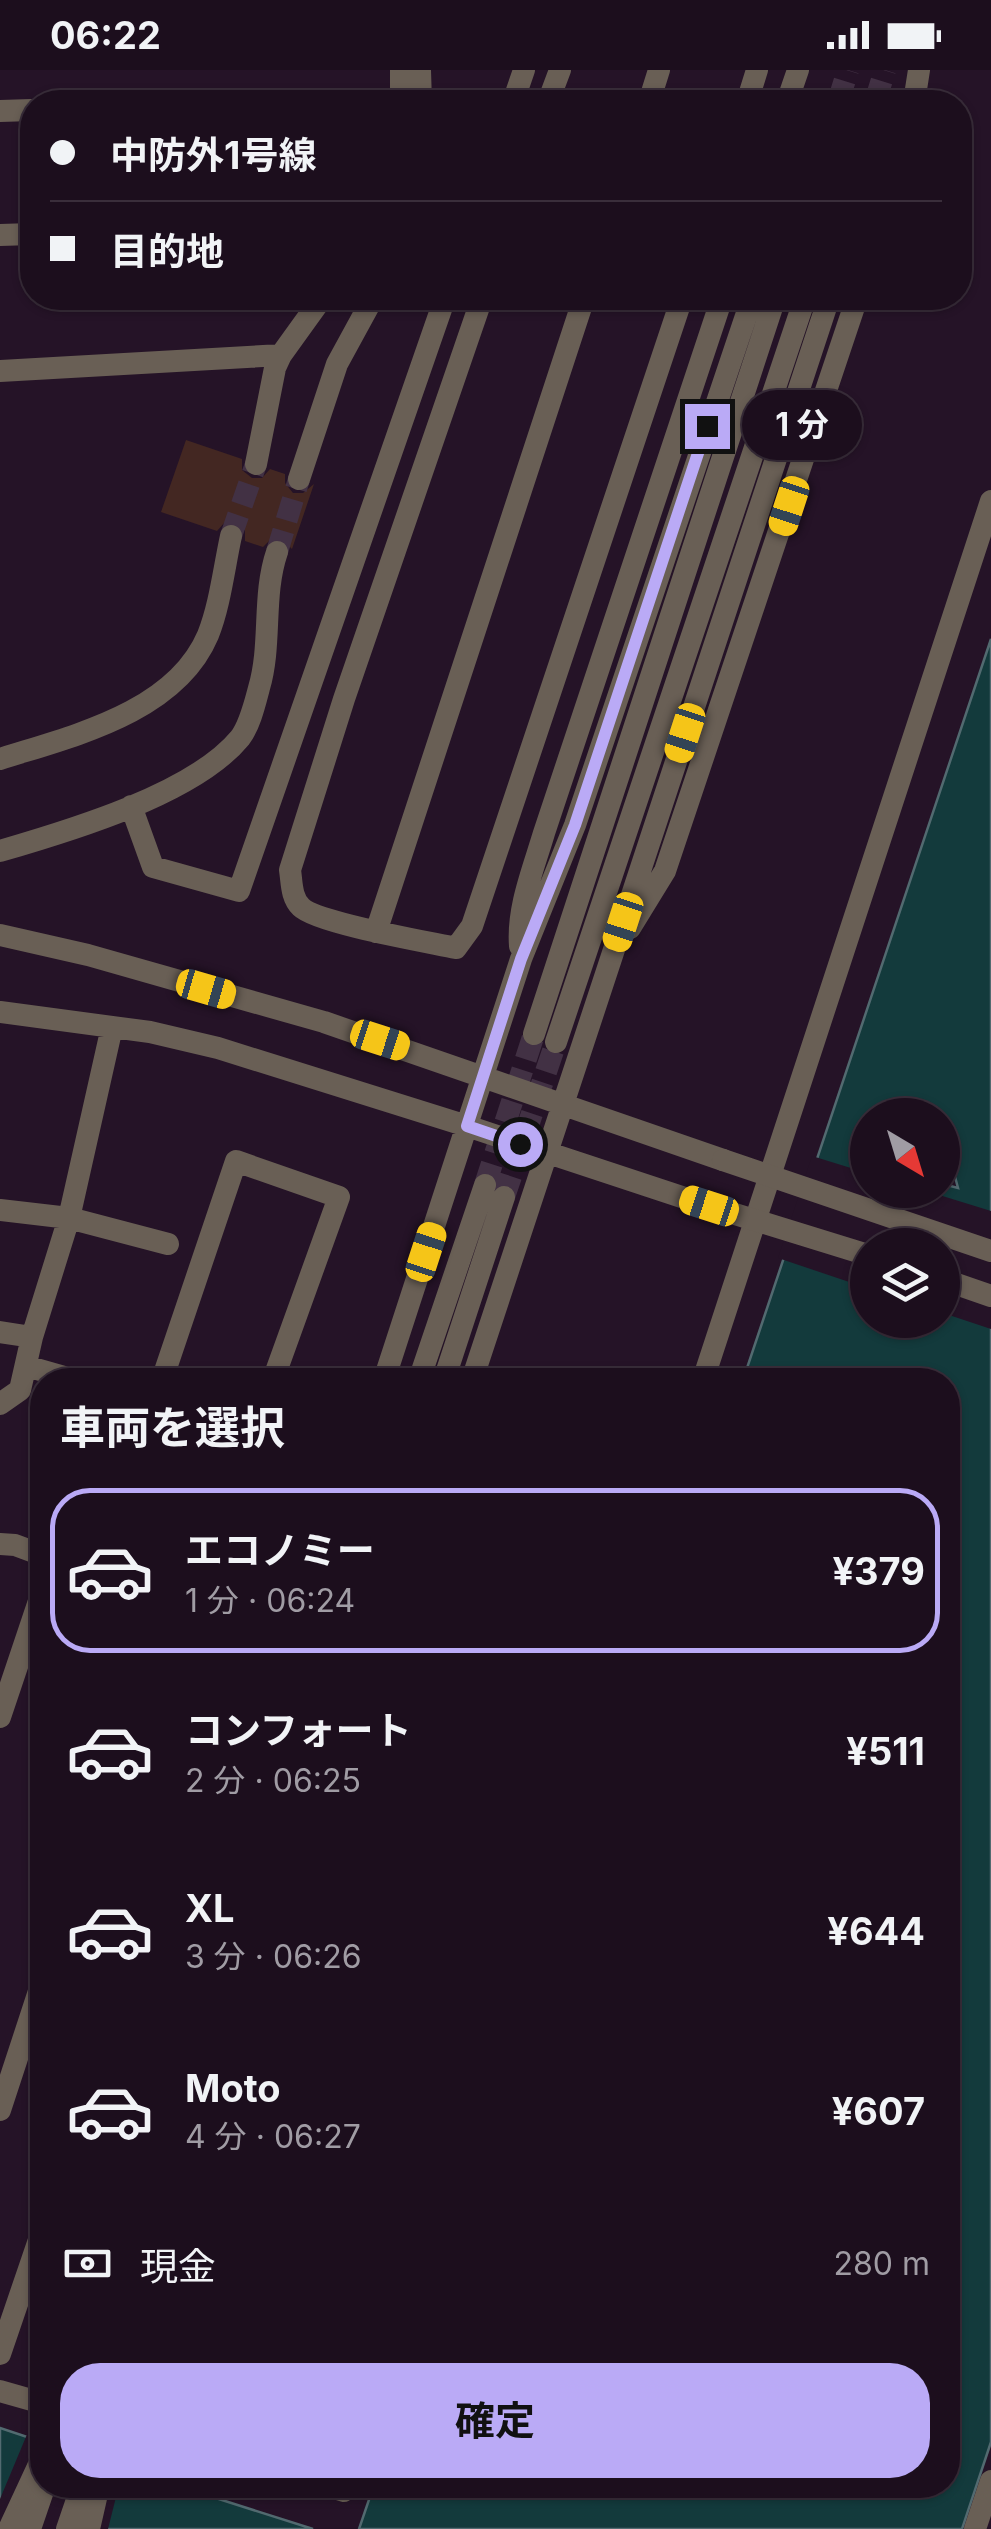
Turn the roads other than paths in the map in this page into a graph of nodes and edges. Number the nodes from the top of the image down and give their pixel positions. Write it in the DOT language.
graph roads {
  1 [pos="313,310"];
  2 [pos="367,310"];
  3 [pos="441,310"];
  4 [pos="478,310"];
  5 [pos="580,310"];
  6 [pos="678,310"];
  7 [pos="718,310"];
  8 [pos="748,310"];
  9 [pos="771,310"];
  10 [pos="801,310"];
  11 [pos="825,310"];
  12 [pos="853,310"];
  13 [pos="282,354"];
  14 [pos="0,371"];
  15 [pos="256,464"];
  16 [pos="299,479"];
  17 [pos="991,501"];
  18 [pos="231,536"];
  19 [pos="277,552"];
  20 [pos="0,759"];
  21 [pos="131,806"];
  22 [pos="0,851"];
  23 [pos="376,932"];
  24 [pos="0,935"];
  25 [pos="521,959"];
  26 [pos="610,960"];
  27 [pos="0,1012"];
  28 [pos="112,1027"];
  29 [pos="482,1078"];
  30 [pos="562,1107"];
  31 [pos="467,1126"];
  32 [pos="547,1153"];
  33 [pos="0,1210"];
  34 [pos="69,1218"];
  35 [pos="168,1244"];
  36 [pos="850,1249"];
  37 [pos="991,1251"];
  38 [pos="960,1285"];
  39 [pos="991,1296"];
  40 [pos="0,1332"];
  41 [pos="32,1336"];
  42 [pos="26,1366"];
  43 [pos="33,1368"];
  44 [pos="166,1368"];
  45 [pos="277,1368"];
  46 [pos="388,1368"];
  47 [pos="424,1368"];
  48 [pos="447,1368"];
  49 [pos="476,1368"];
  50 [pos="707,1368"];
  51 [pos="0,1404"];
  52 [pos="0,1544"];
  53 [pos="30,1551"];
  54 [pos="30,1645"];
  55 [pos="0,1718"];
  56 [pos="30,2019"];
  57 [pos="0,2110"];
  58 [pos="30,2266"];
  59 [pos="0,2354"];
  60 [pos="0,2390"];
  61 [pos="30,2399"];
  62 [pos="991,2481"];
  63 [pos="30,2485"];
  64 [pos="41,2498"];
  65 [pos="78,2498"];
  66 [pos="96,2498"];
  67 [pos="10,2529"];
  68 [pos="30,2529"];
  69 [pos="67,2529"];
  70 [pos="89,2529"];
  71 [pos="975,2529"];
  1 -- 13 [label="street"];
  2 -- 16 [label="street"];
  3 -- 21 [label="street"];
  4 -- 23 [label="street"];
  5 -- 23 [label="street"];
  6 -- 23 [label="street"];
  7 -- 25 [label="street"];
  8 -- 25 [label="street"];
  9 -- 10 [label="street"];
  11 -- 26 [label="street"];
  12 -- 26 [label="street"];
  13 -- 14 [label="street"];
  13 -- 15 [label="street"];
  17 -- 50 [label="street"];
  18 -- 20 [label="street"];
  19 -- 21 [label="street"];
  21 -- 22 [label="street"];
  24 -- 29 [label="street"];
  25 -- 29 [label="street"];
  26 -- 30 [label="street"];
  27 -- 28 [label="street"];
  28 -- 31 [label="street"];
  28 -- 34 [label="street"];
  29 -- 30 [label="street"];
  29 -- 31 [label="street"];
  30 -- 32 [label="street"];
  30 -- 37 [label="street, bridge"];
  31 -- 32 [label="street"];
  31 -- 46 [label="street"];
  32 -- 36 [label="street, bridge"];
  32 -- 49 [label="street"];
  33 -- 34 [label="street"];
  34 -- 35 [label="street"];
  34 -- 41 [label="street"];
  38 -- 39 [label="street"];
  40 -- 41 [label="street"];
  41 -- 42 [label="street"];
  42 -- 43 [label="street"];
  42 -- 51 [label="street"];
  44 -- 45 [label="street"];
  47 -- 48 [label="street"];
  52 -- 53 [label="street"];
  54 -- 55 [label="street"];
  56 -- 57 [label="street"];
  58 -- 59 [label="street"];
  60 -- 61 [label="street"];
  62 -- 71 [label="street"];
  63 -- 67 [label="street"];
  64 -- 68 [label="street"];
  65 -- 69 [label="street"];
  66 -- 70 [label="street"];
}
